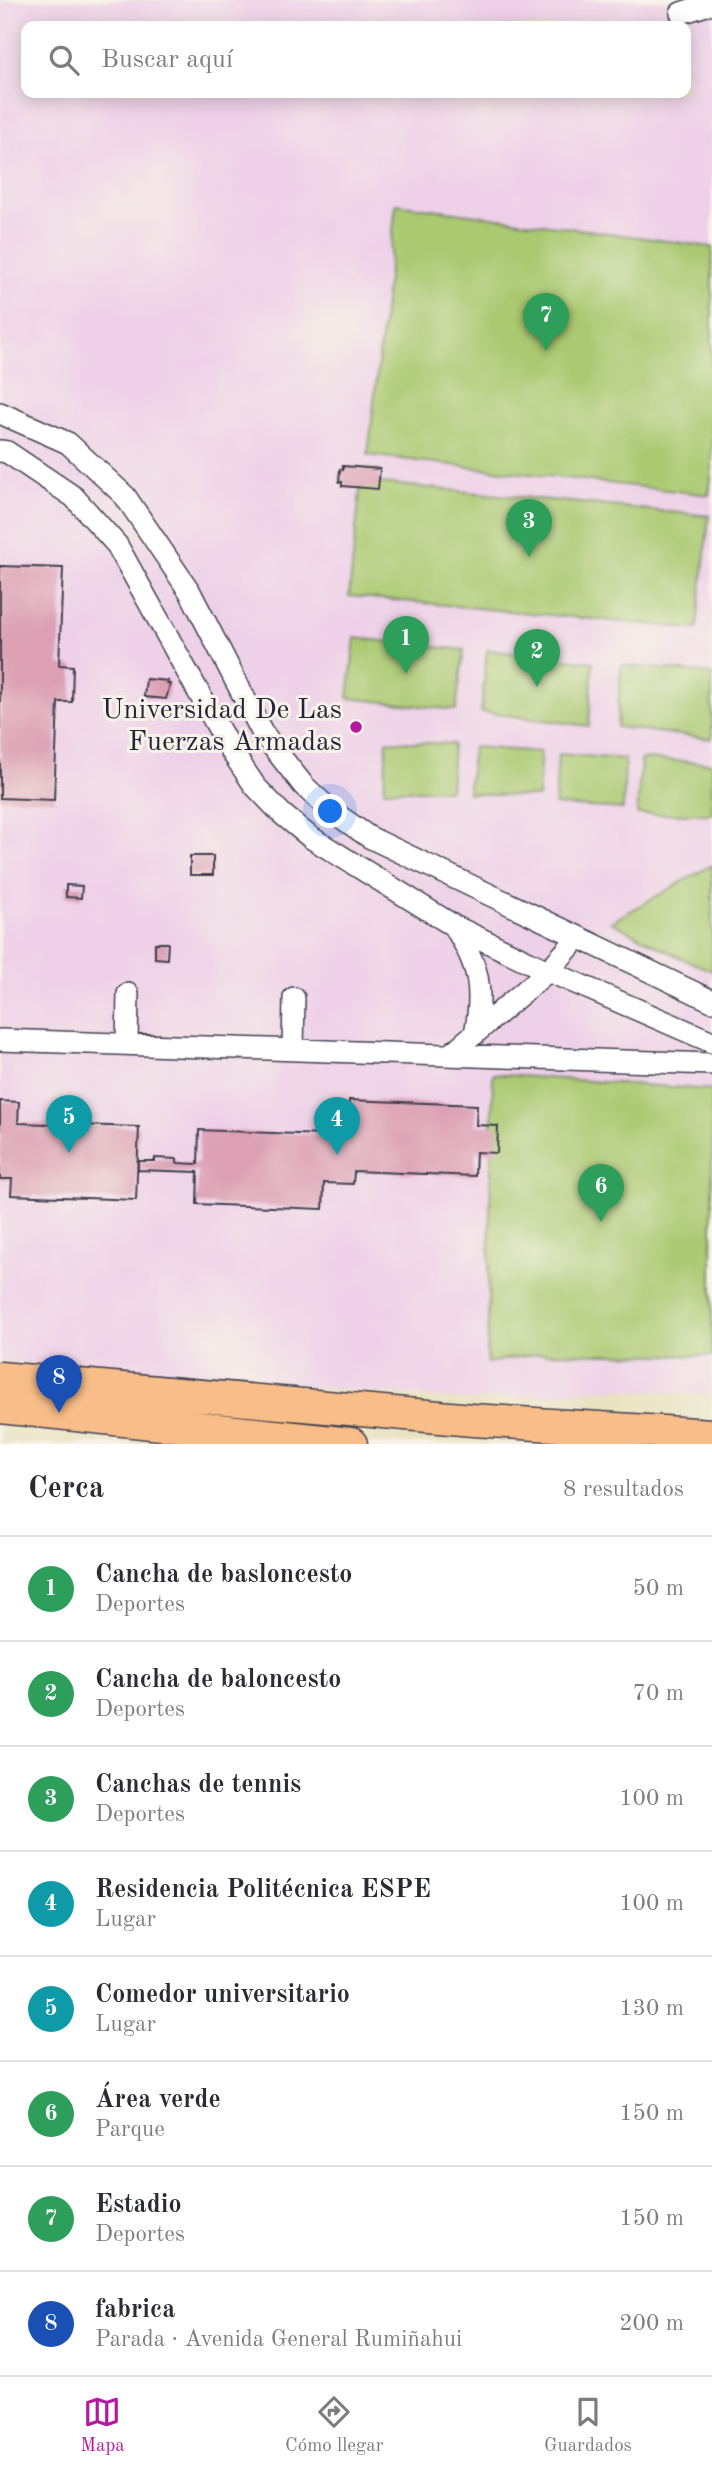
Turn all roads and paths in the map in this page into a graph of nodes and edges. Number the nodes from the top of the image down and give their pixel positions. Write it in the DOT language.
graph roads {
  1 [pos="712,3"];
  2 [pos="681,13"];
  3 [pos="0,413"];
  4 [pos="0,450"];
  5 [pos="454,926"];
  6 [pos="579,938"];
  7 [pos="548,971"];
  8 [pos="128,994"];
  9 [pos="294,999"];
  10 [pos="712,1000"];
  11 [pos="475,1034"];
  12 [pos="0,1040"];
  13 [pos="712,1042"];
  14 [pos="127,1044"];
  15 [pos="292,1049"];
  16 [pos="452,1054"];
  17 [pos="712,1064"];
  18 [pos="0,1378"];
  19 [pos="0,1407"];
  20 [pos="712,1435"];
  21 [pos="351,1444"];
  1 -- 2 [label="lane"];
  3 -- 6 [label="lane"];
  4 -- 5 [label="lane"];
  5 -- 7 [label="lane"];
  5 -- 11 [label="lane"];
  6 -- 7 [label="lane"];
  6 -- 10 [label="lane"];
  7 -- 11 [label="lane"];
  7 -- 13 [label="lane"];
  8 -- 14 [label="lane"];
  9 -- 15 [label="lane"];
  11 -- 16 [label="lane"];
  12 -- 14 [label="lane"];
  14 -- 15 [label="lane"];
  15 -- 16 [label="lane"];
  16 -- 17 [label="lane"];
  18 -- 20 [label="highway"];
  19 -- 21 [label="highway"];
}
